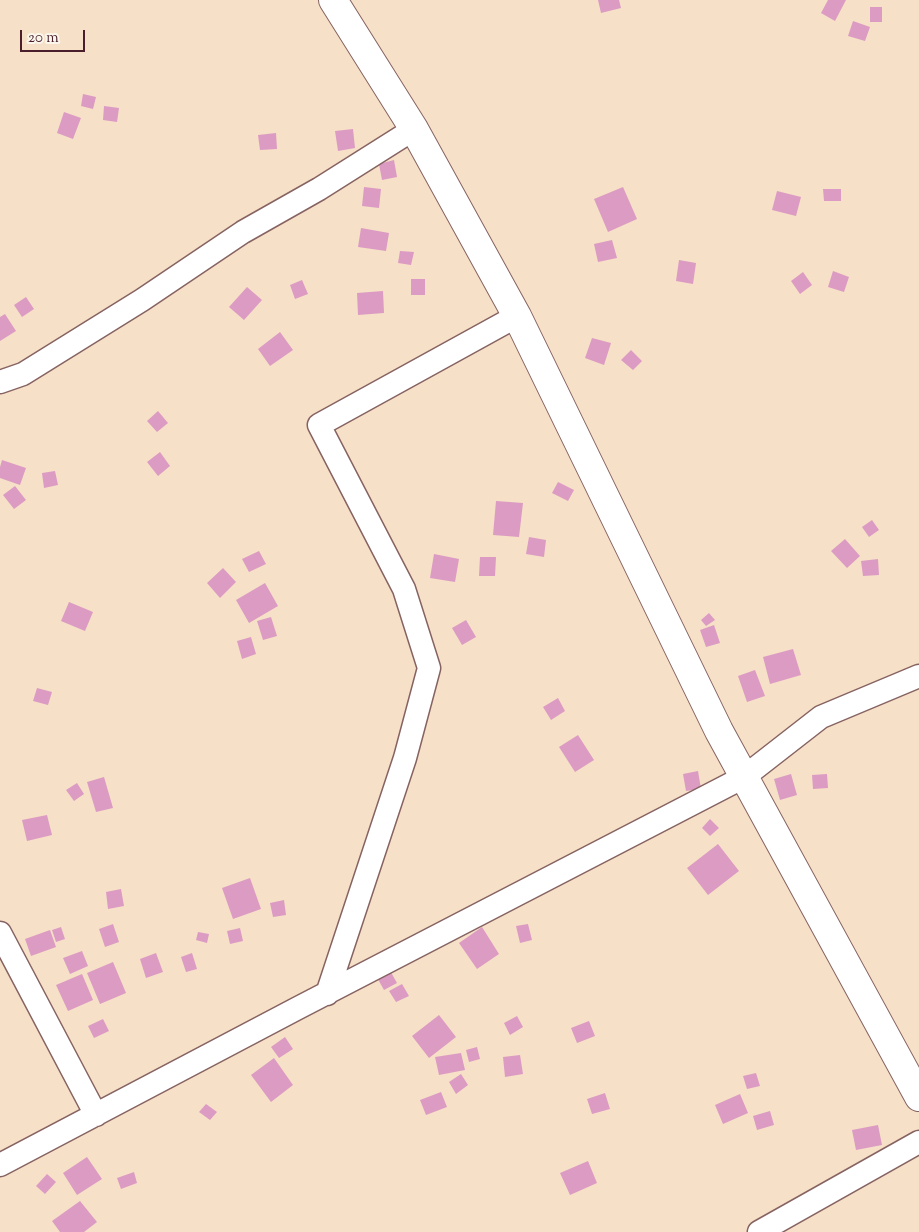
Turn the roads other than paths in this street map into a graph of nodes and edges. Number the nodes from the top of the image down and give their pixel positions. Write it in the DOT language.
graph roads {
  1 [pos="333,0"];
  2 [pos="414,129"];
  3 [pos="517,316"];
  4 [pos="0,382"];
  5 [pos="919,676"];
  6 [pos="744,777"];
  7 [pos="0,933"];
  8 [pos="327,994"];
  9 [pos="919,1097"];
  10 [pos="96,1115"];
  11 [pos="919,1142"];
  12 [pos="0,1165"];
  13 [pos="759,1232"];
  1 -- 2 [label="street"];
  2 -- 3 [label="street"];
  2 -- 4 [label="street"];
  3 -- 6 [label="street"];
  3 -- 8 [label="street"];
  5 -- 6 [label="street"];
  6 -- 8 [label="street"];
  6 -- 9 [label="street"];
  7 -- 10 [label="street"];
  8 -- 10 [label="street"];
  10 -- 12 [label="street"];
  11 -- 13 [label="street"];
}
